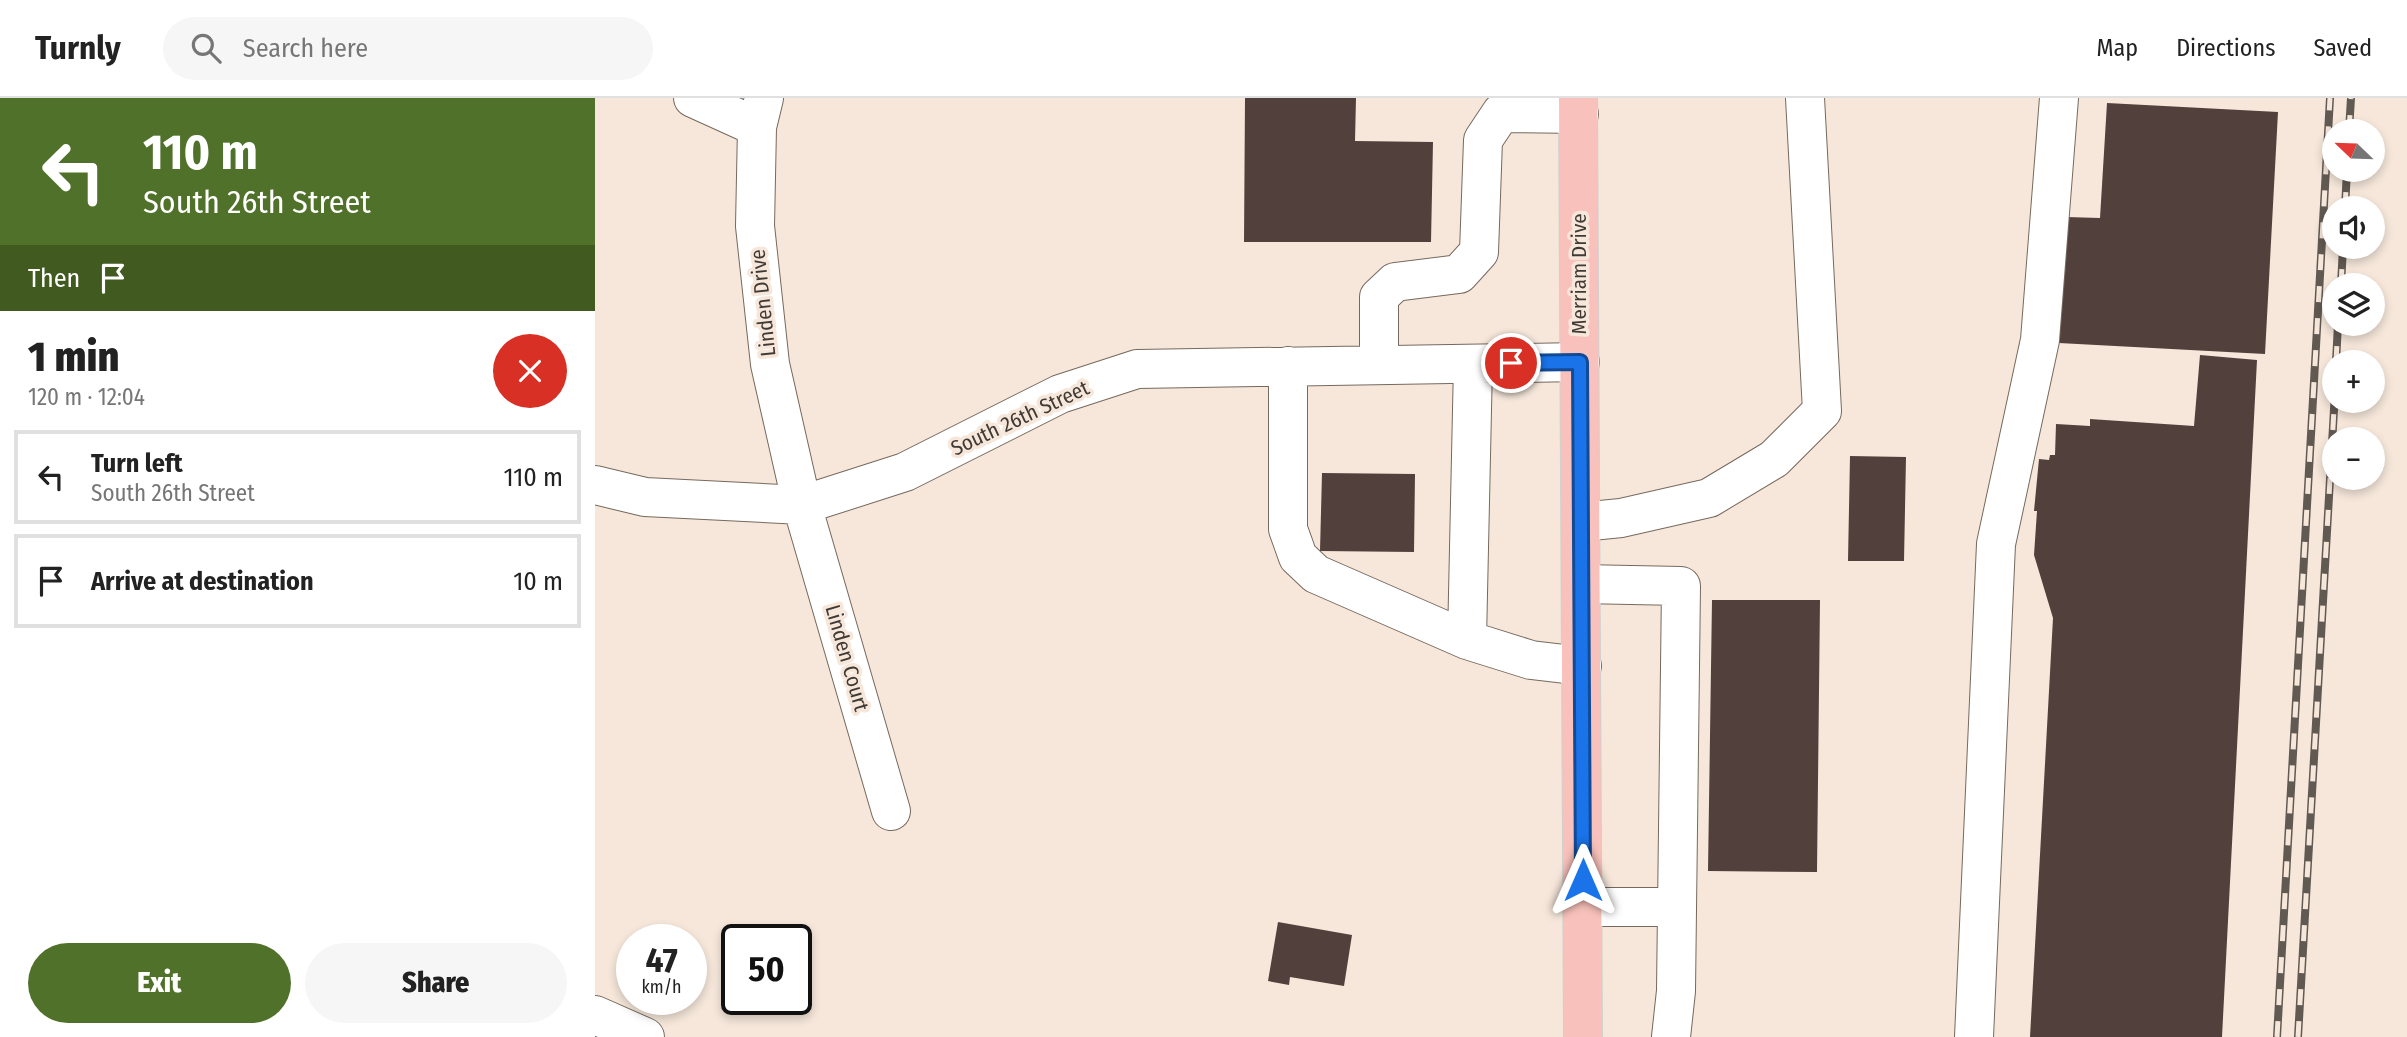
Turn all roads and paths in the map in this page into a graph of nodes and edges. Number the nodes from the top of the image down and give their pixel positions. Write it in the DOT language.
graph roads {
  1 [pos="694,98"];
  2 [pos="1805,98"];
  3 [pos="2059,98"];
  4 [pos="1578,106"];
  5 [pos="760,113"];
  6 [pos="1580,362"];
  7 [pos="1473,364"];
  8 [pos="1379,365"];
  9 [pos="1288,366"];
  10 [pos="595,485"];
  11 [pos="803,505"];
  12 [pos="1581,522"];
  13 [pos="1581,584"];
  14 [pos="1467,640"];
  15 [pos="1581,666"];
  16 [pos="891,811"];
  17 [pos="1583,907"];
  18 [pos="1677,907"];
  19 [pos="595,1015"];
  20 [pos="645,1037"];
  21 [pos="1583,1037"];
  22 [pos="1671,1037"];
  23 [pos="1974,1037"];
  1 -- 5 [label="street"];
  2 -- 12 [label="street"];
  3 -- 23 [label="street"];
  4 -- 6 [label="main road, Merriam Drive"];
  4 -- 8 [label="street"];
  5 -- 11 [label="street, Linden Drive"];
  6 -- 7 [label="street, South 26th Street"];
  6 -- 12 [label="main road, Merriam Drive"];
  7 -- 8 [label="street, South 26th Street"];
  7 -- 14 [label="street"];
  8 -- 9 [label="street, South 26th Street"];
  9 -- 11 [label="street, South 26th Street"];
  9 -- 14 [label="street"];
  10 -- 11 [label="street, South 26th Street"];
  11 -- 16 [label="street, Linden Court"];
  12 -- 13 [label="main road, Merriam Drive"];
  13 -- 15 [label="main road, Merriam Drive"];
  13 -- 18 [label="street"];
  14 -- 15 [label="street"];
  15 -- 17 [label="main road, Merriam Drive"];
  17 -- 18 [label="street"];
  17 -- 21 [label="main road, Merriam Drive"];
  18 -- 22 [label="street"];
  19 -- 20 [label="street"];
}
